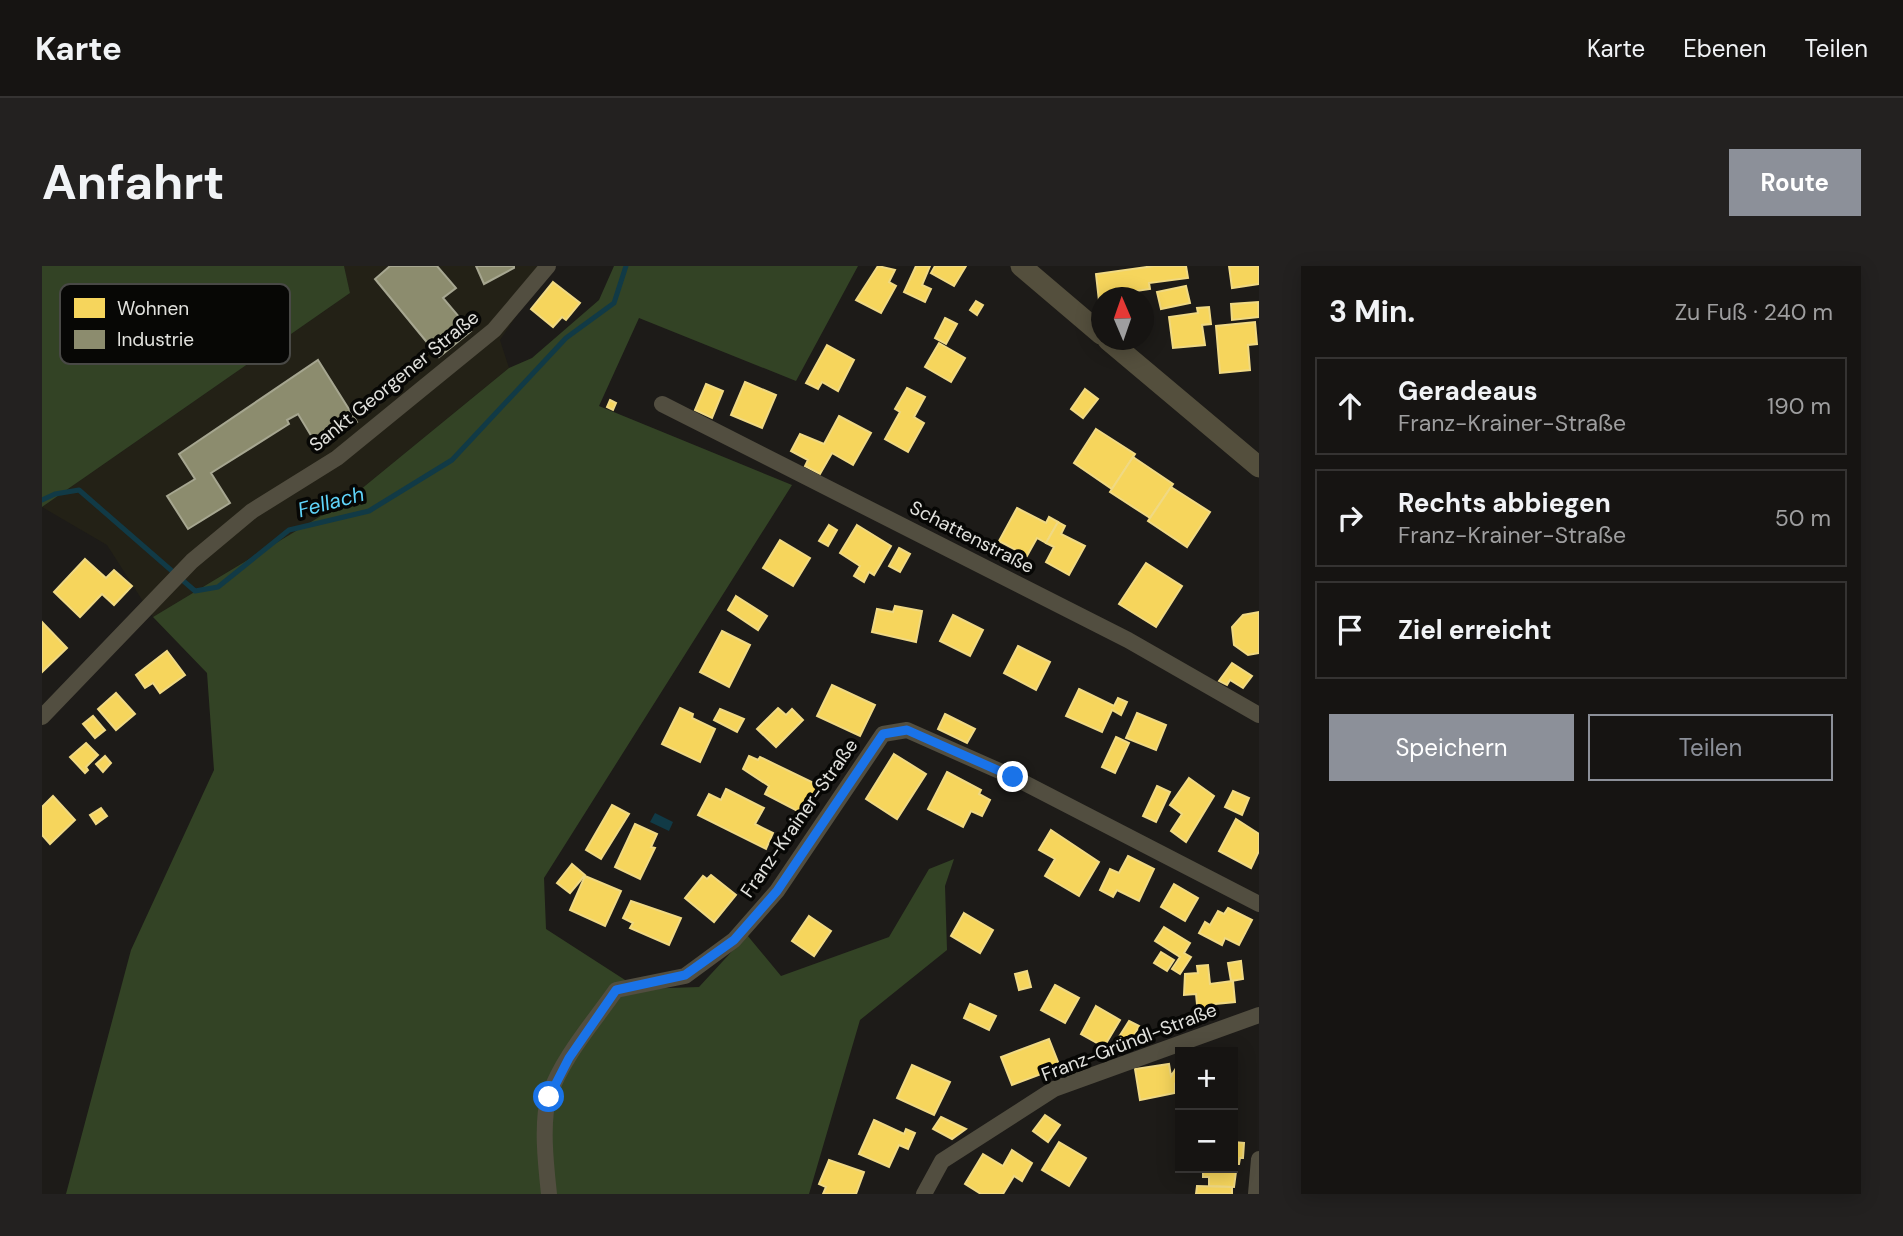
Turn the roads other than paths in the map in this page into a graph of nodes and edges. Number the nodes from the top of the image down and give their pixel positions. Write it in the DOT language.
graph roads {
  1 [pos="548,266"];
  2 [pos="1021,266"];
  3 [pos="1091,326"];
  4 [pos="1120,350"];
  5 [pos="662,404"];
  6 [pos="1259,467"];
  7 [pos="1259,715"];
  8 [pos="42,717"];
  9 [pos="1259,904"];
  10 [pos="1259,1015"];
  11 [pos="1259,1159"];
  12 [pos="548,1194"];
  13 [pos="924,1194"];
  14 [pos="1256,1194"];
  1 -- 8 [label="street, Sankt Georgener Straße"];
  2 -- 3 [label="main road"];
  4 -- 6 [label="main road"];
  5 -- 7 [label="street, Schattenstraße"];
  9 -- 12 [label="street, Franz-Krainer-Straße"];
  10 -- 13 [label="street, Franz-Gründl-Straße"];
  11 -- 14 [label="street"];
}
